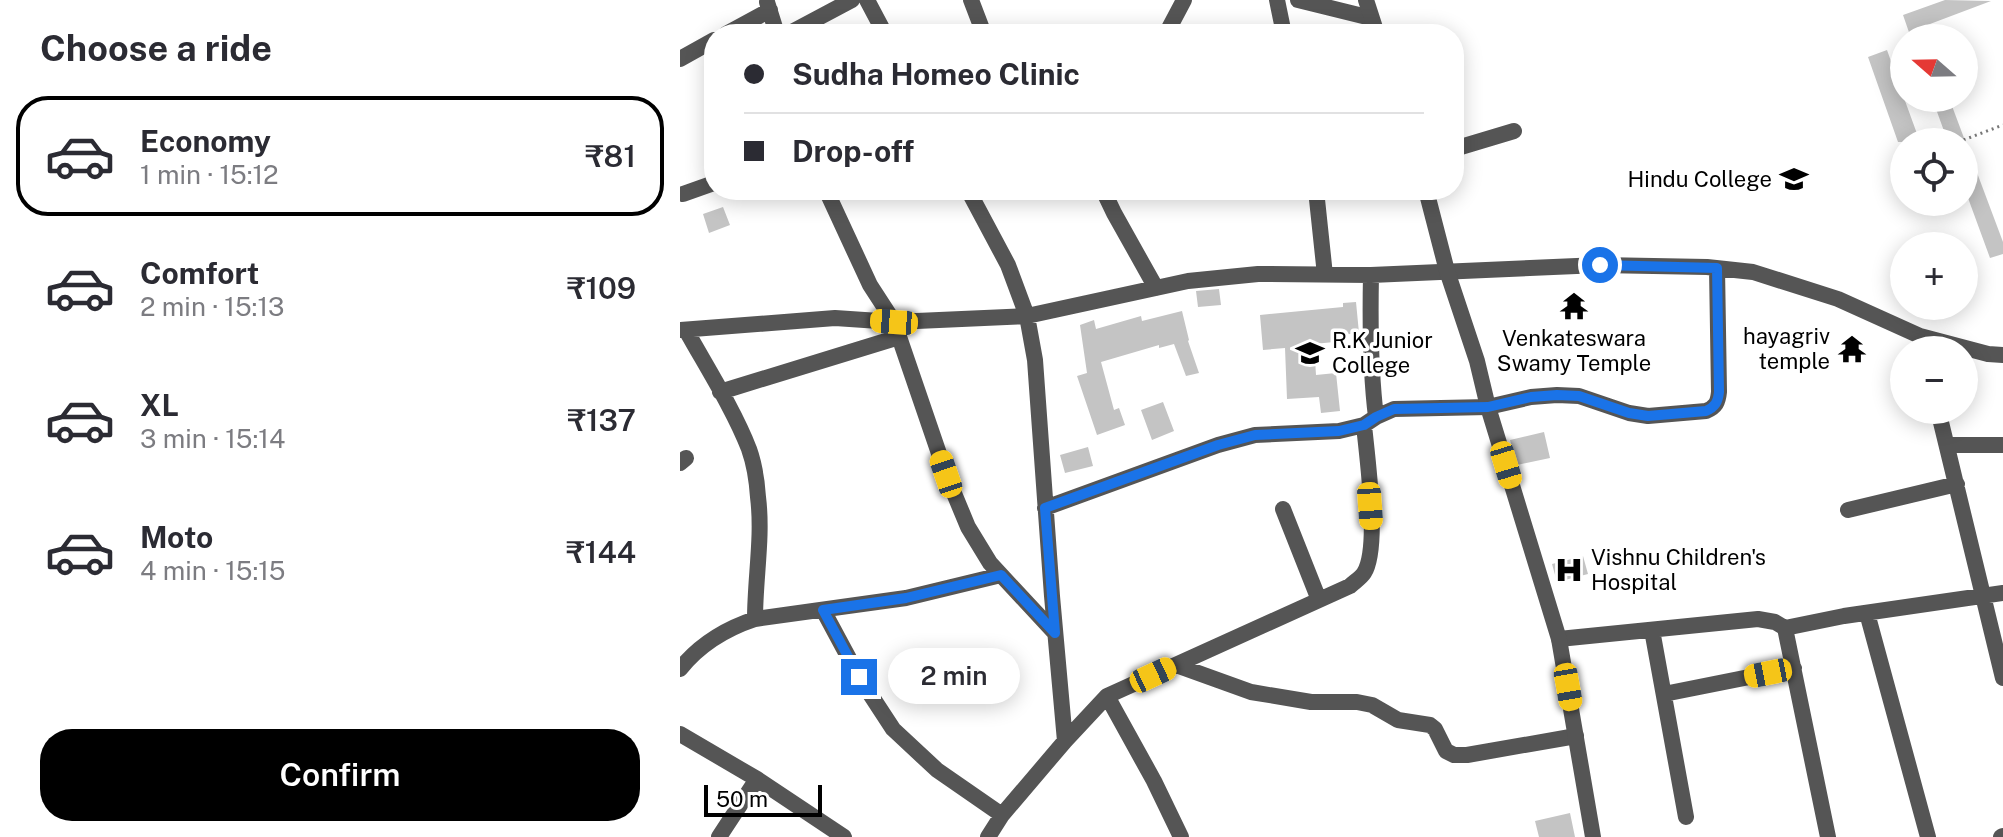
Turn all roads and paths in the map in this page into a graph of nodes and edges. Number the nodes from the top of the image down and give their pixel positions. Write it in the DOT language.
graph roads {
  1 [pos="852,0"];
  2 [pos="867,0"];
  3 [pos="971,0"];
  4 [pos="1184,0"];
  5 [pos="1277,0"];
  6 [pos="1298,0"];
  7 [pos="1366,0"];
  8 [pos="768,5"];
  9 [pos="740,24"];
  10 [pos="807,24"];
  11 [pos="880,24"];
  12 [pos="980,24"];
  13 [pos="1171,24"];
  14 [pos="1282,24"];
  15 [pos="1368,24"];
  16 [pos="1373,24"];
  17 [pos="704,46"];
  18 [pos="680,59"];
  19 [pos="2003,125"];
  20 [pos="1514,131"];
  21 [pos="1978,134"];
  22 [pos="1464,146"];
  23 [pos="704,187"];
  24 [pos="683,194"];
  25 [pos="831,200"];
  26 [pos="973,200"];
  27 [pos="1108,200"];
  28 [pos="1317,200"];
  29 [pos="1429,200"];
  30 [pos="1717,268"];
  31 [pos="1447,271"];
  32 [pos="1325,275"];
  33 [pos="1371,275"];
  34 [pos="1156,288"];
  35 [pos="1027,316"];
  36 [pos="896,329"];
  37 [pos="683,330"];
  38 [pos="1909,336"];
  39 [pos="1978,352"];
  40 [pos="2003,355"];
  41 [pos="720,392"];
  42 [pos="1488,407"];
  43 [pos="1370,421"];
  44 [pos="1942,424"];
  45 [pos="1947,445"];
  46 [pos="2003,445"];
  47 [pos="1957,484"];
  48 [pos="1045,508"];
  49 [pos="1283,509"];
  50 [pos="1848,510"];
  51 [pos="1001,575"];
  52 [pos="2003,593"];
  53 [pos="1984,596"];
  54 [pos="1319,600"];
  55 [pos="823,610"];
  56 [pos="1867,613"];
  57 [pos="755,619"];
  58 [pos="1785,628"];
  59 [pos="1652,630"];
  60 [pos="1055,633"];
  61 [pos="1559,639"];
  62 [pos="1176,665"];
  63 [pos="1794,668"];
  64 [pos="680,669"];
  65 [pos="2003,678"];
  66 [pos="1664,694"];
  67 [pos="1107,696"];
  68 [pos="680,734"];
  69 [pos="1576,736"];
  70 [pos="1065,741"];
  71 [pos="757,779"];
  72 [pos="1002,815"];
  73 [pos="1686,817"];
  74 [pos="719,837"];
  75 [pos="844,837"];
  76 [pos="988,837"];
  77 [pos="1181,837"];
  78 [pos="1593,837"];
  79 [pos="1828,837"];
  80 [pos="1928,837"];
  1 -- 10 [label="street"];
  2 -- 11 [label="street"];
  3 -- 12 [label="street"];
  4 -- 13 [label="street"];
  5 -- 14 [label="street"];
  6 -- 15 [label="street"];
  7 -- 16 [label="street"];
  8 -- 9 [label="street"];
  17 -- 18 [label="street"];
  19 -- 21 [label="path"];
  20 -- 22 [label="street"];
  23 -- 24 [label="street"];
  25 -- 36 [label="street"];
  26 -- 35 [label="street"];
  27 -- 34 [label="street"];
  28 -- 32 [label="street"];
  29 -- 31 [label="street"];
  30 -- 31 [label="street"];
  30 -- 38 [label="street"];
  30 -- 42 [label="street"];
  31 -- 33 [label="street"];
  31 -- 42 [label="street"];
  32 -- 33 [label="street"];
  32 -- 34 [label="street"];
  33 -- 43 [label="street"];
  34 -- 35 [label="street"];
  35 -- 36 [label="street"];
  35 -- 48 [label="street"];
  36 -- 37 [label="street"];
  36 -- 41 [label="street"];
  36 -- 51 [label="street"];
  37 -- 41 [label="street"];
  39 -- 40 [label="street"];
  41 -- 57 [label="street"];
  42 -- 43 [label="street"];
  42 -- 61 [label="street"];
  43 -- 48 [label="street"];
  43 -- 54 [label="street"];
  44 -- 45 [label="street"];
  45 -- 46 [label="street"];
  45 -- 47 [label="street"];
  47 -- 50 [label="street"];
  47 -- 53 [label="street"];
  48 -- 60 [label="street"];
  49 -- 54 [label="street"];
  51 -- 55 [label="street"];
  51 -- 60 [label="street"];
  52 -- 53 [label="street"];
  53 -- 56 [label="street"];
  53 -- 65 [label="street"];
  54 -- 62 [label="street"];
  55 -- 57 [label="street"];
  55 -- 72 [label="street"];
  56 -- 58 [label="street"];
  56 -- 80 [label="street"];
  57 -- 64 [label="street"];
  58 -- 59 [label="street"];
  58 -- 63 [label="street"];
  59 -- 61 [label="street"];
  59 -- 66 [label="street"];
  60 -- 70 [label="street"];
  61 -- 69 [label="street"];
  62 -- 67 [label="street"];
  62 -- 69 [label="street"];
  63 -- 66 [label="street"];
  63 -- 79 [label="street"];
  66 -- 73 [label="street"];
  67 -- 70 [label="street"];
  67 -- 77 [label="street"];
  68 -- 71 [label="street"];
  69 -- 78 [label="street"];
  70 -- 72 [label="street"];
  71 -- 74 [label="street"];
  71 -- 75 [label="street"];
  72 -- 76 [label="street"];
}
